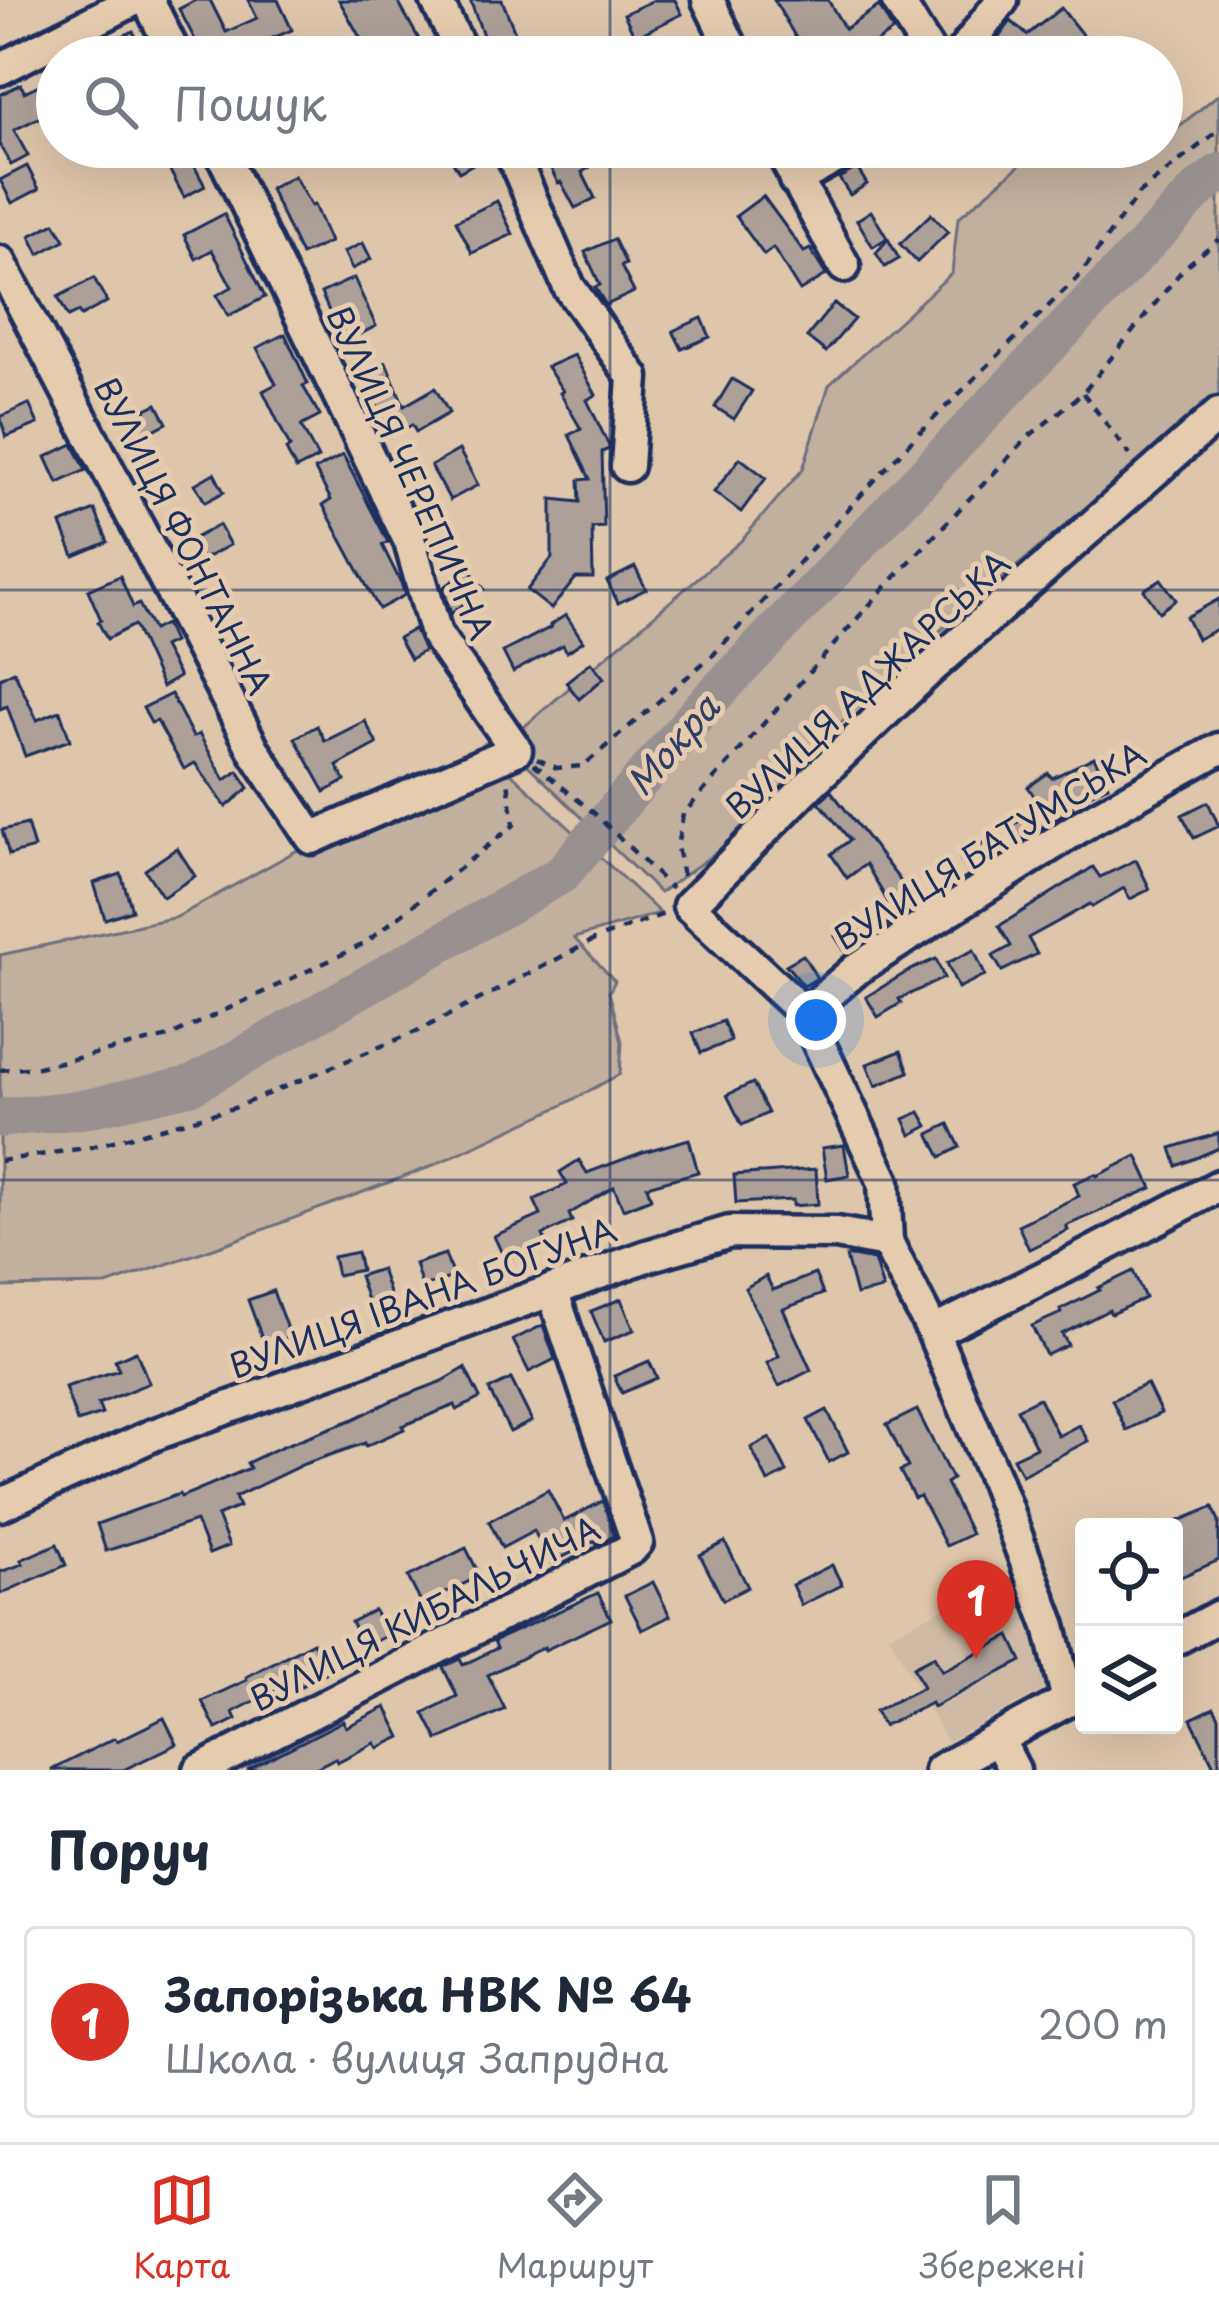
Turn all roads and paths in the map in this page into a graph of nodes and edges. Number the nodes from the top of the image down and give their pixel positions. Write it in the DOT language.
graph roads {
  1 [pos="134,0"];
  2 [pos="148,0"];
  3 [pos="436,0"];
  4 [pos="708,0"];
  5 [pos="897,0"];
  6 [pos="1002,0"];
  7 [pos="64,36"];
  8 [pos="166,36"];
  9 [pos="454,36"];
  10 [pos="726,36"];
  11 [pos="919,36"];
  12 [pos="975,36"];
  13 [pos="36,50"];
  14 [pos="0,69"];
  15 [pos="1219,130"];
  16 [pos="1183,158"];
  17 [pos="229,168"];
  18 [pos="518,168"];
  19 [pos="789,168"];
  20 [pos="817,168"];
  21 [pos="1171,168"];
  22 [pos="795,180"];
  23 [pos="1219,239"];
  24 [pos="0,262"];
  25 [pos="844,266"];
  26 [pos="1083,393"];
  27 [pos="1219,414"];
  28 [pos="627,466"];
  29 [pos="1147,478"];
  30 [pos="1219,749"];
  31 [pos="510,753"];
  32 [pos="689,906"];
  33 [pos="806,1014"];
  34 [pos="0,1070"];
  35 [pos="0,1161"];
  36 [pos="1219,1186"];
  37 [pos="887,1242"];
  38 [pos="552,1290"];
  39 [pos="933,1333"];
  40 [pos="0,1505"];
  41 [pos="1219,1616"];
  42 [pos="1183,1635"];
  43 [pos="1075,1693"];
  44 [pos="1075,1697"];
  45 [pos="998,1739"];
  46 [pos="200,1770"];
  47 [pos="940,1770"];
  48 [pos="1014,1770"];
  1 -- 7 [label="street"];
  2 -- 8 [label="street"];
  3 -- 9 [label="street"];
  4 -- 10 [label="street"];
  5 -- 11 [label="street"];
  6 -- 12 [label="street"];
  13 -- 14 [label="street"];
  15 -- 16 [label="path"];
  17 -- 31 [label="street, ВУЛИЦЯ ЧЕРЕПИЧНА"];
  18 -- 28 [label="street"];
  19 -- 22 [label="street"];
  20 -- 22 [label="street"];
  21 -- 31 [label="path"];
  22 -- 25 [label="street"];
  23 -- 26 [label="path"];
  24 -- 31 [label="street, ВУЛИЦЯ ФОНТАННА"];
  26 -- 29 [label="path"];
  26 -- 32 [label="path"];
  27 -- 29 [label="street, ВУЛИЦЯ АДЖАРСЬКА"];
  29 -- 32 [label="street, ВУЛИЦЯ АДЖАРСЬКА"];
  30 -- 33 [label="street, ВУЛИЦЯ БАТУМСЬКА"];
  31 -- 32 [label="path"];
  31 -- 34 [label="path"];
  32 -- 33 [label="street"];
  32 -- 35 [label="path"];
  33 -- 37 [label="street"];
  36 -- 39 [label="street"];
  37 -- 38 [label="street, ВУЛИЦЯ ІВАНА БОГУНА"];
  37 -- 39 [label="street"];
  38 -- 40 [label="street, ВУЛИЦЯ ІВАНА БОГУНА"];
  38 -- 46 [label="street, ВУЛИЦЯ КИБАЛЬЧИЧА"];
  39 -- 43 [label="street"];
  41 -- 42 [label="street"];
  44 -- 45 [label="street"];
  45 -- 47 [label="street"];
  45 -- 48 [label="street"];
}
